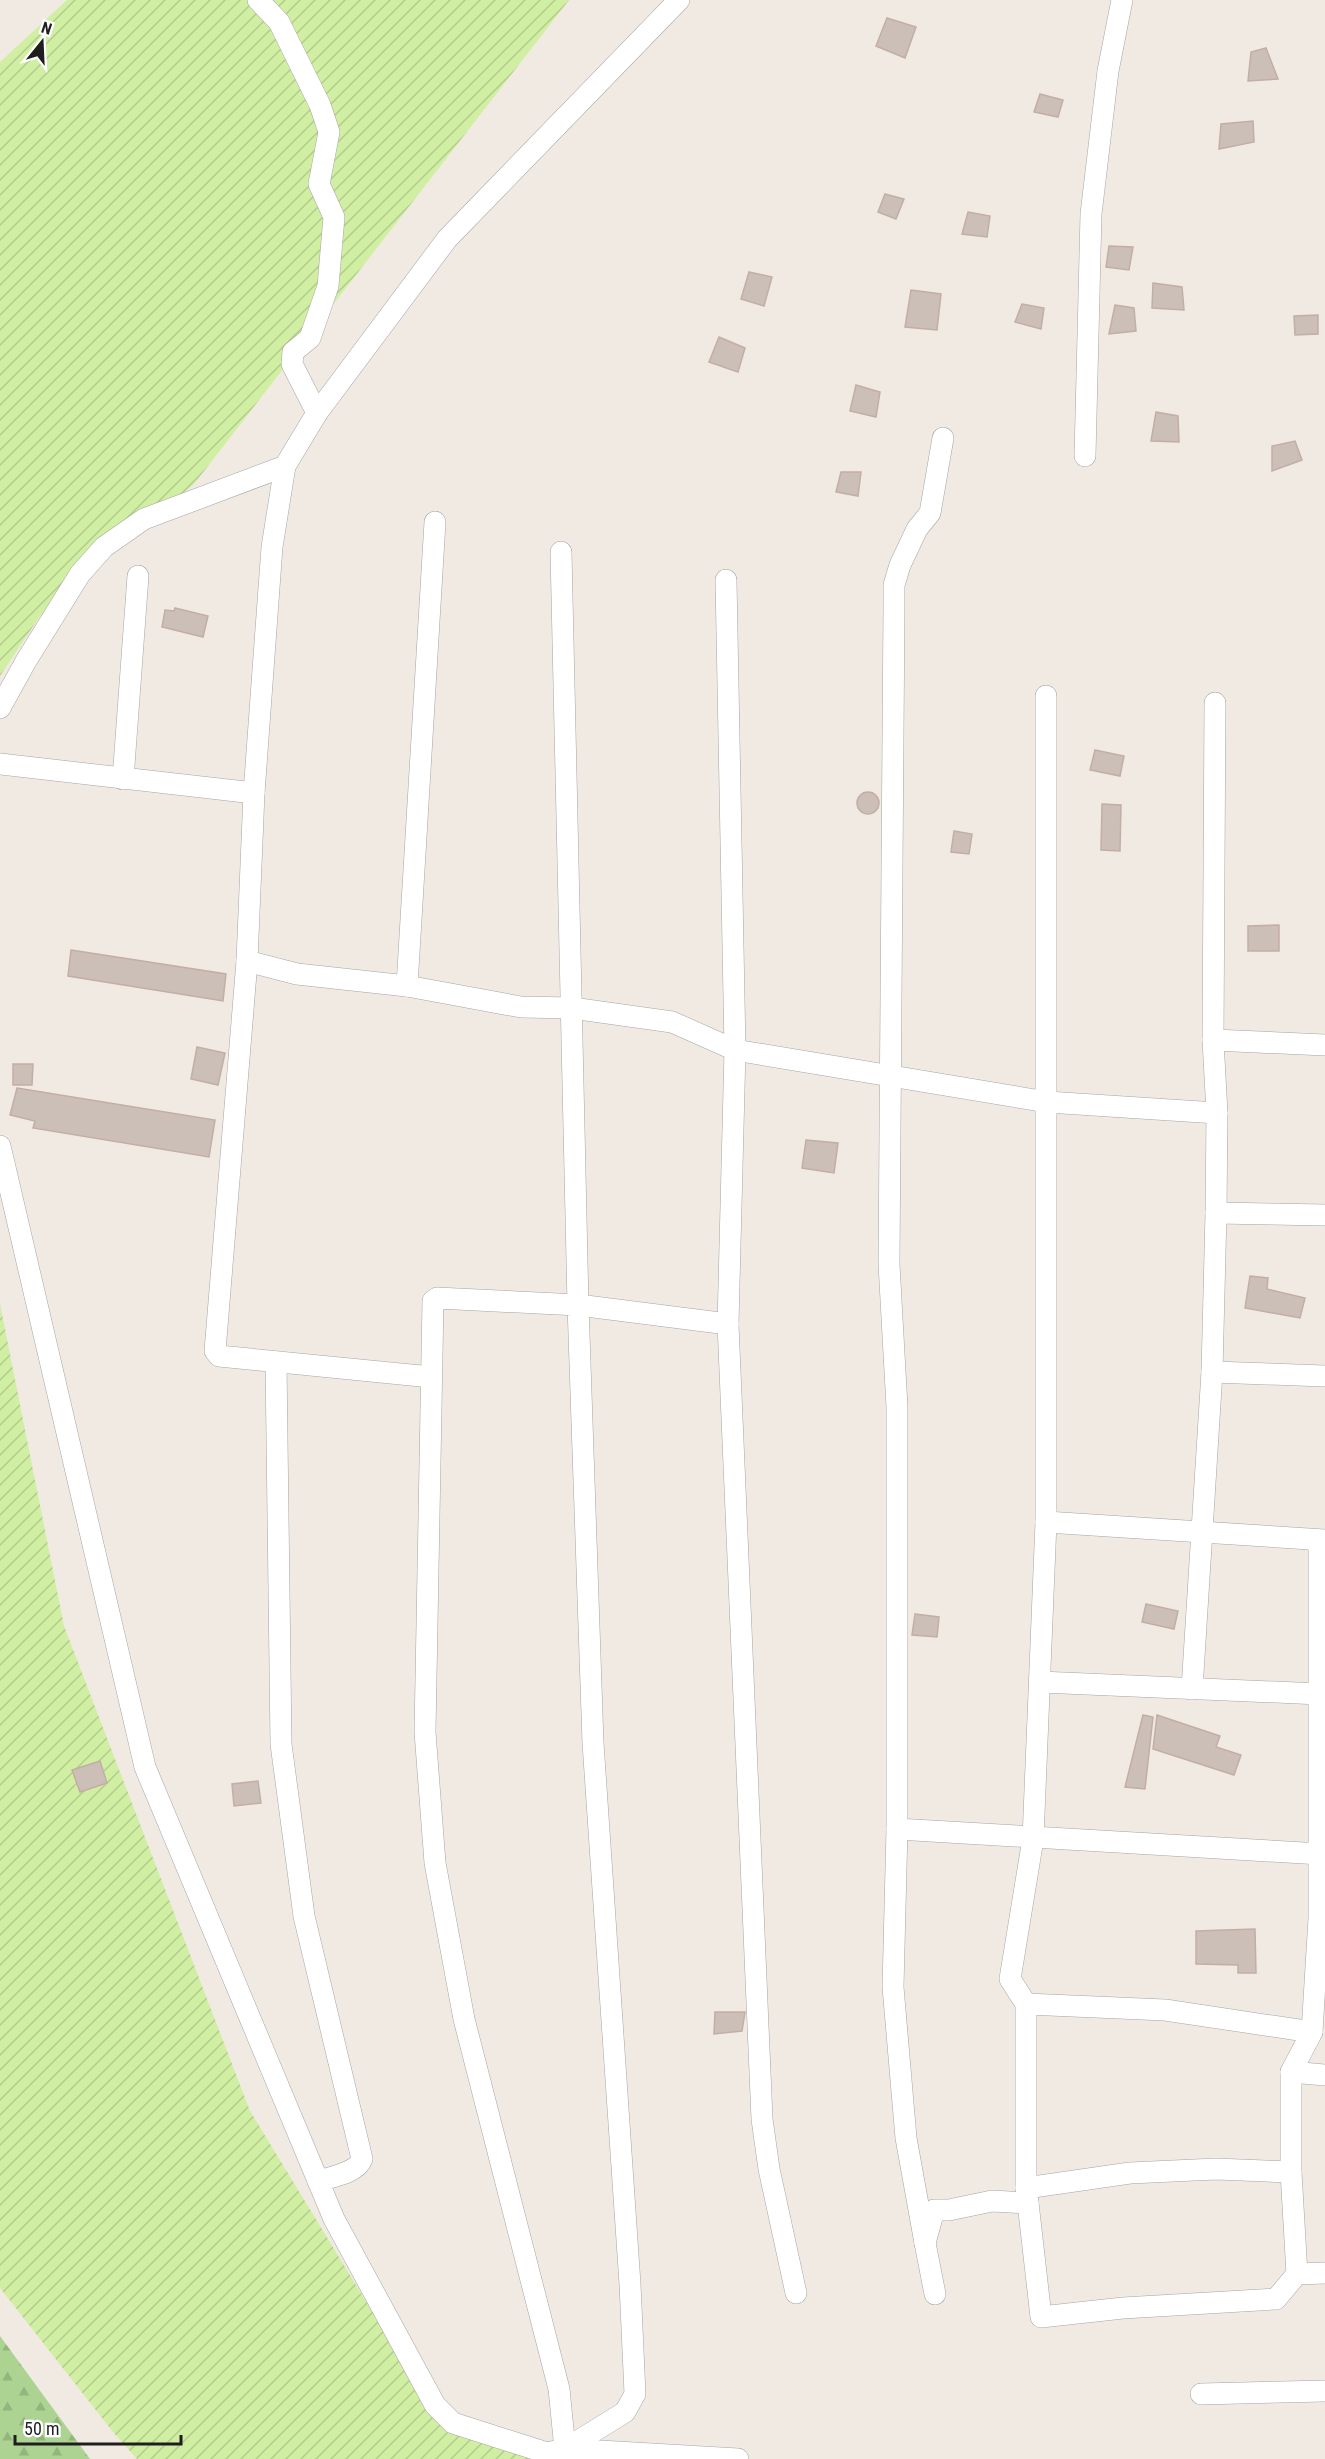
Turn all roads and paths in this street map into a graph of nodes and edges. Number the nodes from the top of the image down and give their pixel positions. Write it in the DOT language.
graph roads {
  1 [pos="258,0"];
  2 [pos="680,0"];
  3 [pos="1122,0"];
  4 [pos="317,413"];
  5 [pos="942,438"];
  6 [pos="1085,456"];
  7 [pos="285,466"];
  8 [pos="435,522"];
  9 [pos="561,552"];
  10 [pos="138,576"];
  11 [pos="726,580"];
  12 [pos="1047,696"];
  13 [pos="1215,703"];
  14 [pos="0,708"];
  15 [pos="0,764"];
  16 [pos="123,779"];
  17 [pos="254,793"];
  18 [pos="247,961"];
  19 [pos="407,986"];
  20 [pos="572,1008"];
  21 [pos="1213,1040"];
  22 [pos="1325,1045"];
  23 [pos="735,1050"];
  24 [pos="892,1076"];
  25 [pos="1047,1102"];
  26 [pos="1217,1113"];
  27 [pos="0,1146"];
  28 [pos="1216,1213"];
  29 [pos="1325,1215"];
  30 [pos="578,1305"];
  31 [pos="728,1324"];
  32 [pos="276,1362"];
  33 [pos="1212,1372"];
  34 [pos="1325,1376"];
  35 [pos="431,1377"];
  36 [pos="1046,1522"];
  37 [pos="1202,1531"];
  38 [pos="1322,1540"];
  39 [pos="1040,1682"];
  40 [pos="1192,1689"];
  41 [pos="1320,1694"];
  42 [pos="897,1829"];
  43 [pos="1033,1839"];
  44 [pos="1321,1854"];
  45 [pos="1322,1918"];
  46 [pos="1026,2004"];
  47 [pos="1312,2032"];
  48 [pos="1291,2072"];
  49 [pos="1325,2075"];
  50 [pos="1291,2172"];
  51 [pos="318,2181"];
  52 [pos="1027,2195"];
  53 [pos="926,2243"];
  54 [pos="1325,2273"];
  55 [pos="1297,2274"];
  56 [pos="796,2293"];
  57 [pos="935,2294"];
  58 [pos="1325,2391"];
  59 [pos="1201,2394"];
  60 [pos="565,2449"];
  61 [pos="738,2459"];
  1 -- 4 [label="street"];
  2 -- 4 [label="street"];
  3 -- 6 [label="street"];
  4 -- 7 [label="street"];
  5 -- 24 [label="street"];
  7 -- 14 [label="street"];
  7 -- 17 [label="street"];
  8 -- 19 [label="street"];
  9 -- 20 [label="street"];
  10 -- 16 [label="street"];
  11 -- 23 [label="street"];
  12 -- 25 [label="street"];
  13 -- 21 [label="street"];
  15 -- 16 [label="street"];
  16 -- 17 [label="street"];
  17 -- 18 [label="street"];
  18 -- 19 [label="street"];
  18 -- 32 [label="street"];
  19 -- 20 [label="street"];
  20 -- 23 [label="street"];
  20 -- 30 [label="street"];
  21 -- 22 [label="street"];
  21 -- 26 [label="street"];
  23 -- 24 [label="street"];
  23 -- 31 [label="street"];
  24 -- 25 [label="street"];
  24 -- 42 [label="street"];
  25 -- 26 [label="street"];
  25 -- 36 [label="street"];
  26 -- 28 [label="street"];
  27 -- 51 [label="street"];
  28 -- 29 [label="street"];
  28 -- 33 [label="street"];
  30 -- 31 [label="street"];
  30 -- 35 [label="street"];
  30 -- 60 [label="street"];
  31 -- 56 [label="street"];
  32 -- 35 [label="street"];
  32 -- 51 [label="street"];
  33 -- 34 [label="street"];
  33 -- 37 [label="street"];
  35 -- 60 [label="street"];
  36 -- 37 [label="street"];
  36 -- 39 [label="street"];
  37 -- 38 [label="street"];
  37 -- 40 [label="street"];
  38 -- 41 [label="street"];
  39 -- 40 [label="street"];
  39 -- 43 [label="street"];
  40 -- 41 [label="street"];
  41 -- 44 [label="street"];
  42 -- 43 [label="street"];
  42 -- 53 [label="street"];
  43 -- 44 [label="street"];
  43 -- 46 [label="street"];
  44 -- 45 [label="street"];
  45 -- 47 [label="street"];
  46 -- 47 [label="street"];
  46 -- 52 [label="street"];
  47 -- 48 [label="street"];
  48 -- 49 [label="street"];
  48 -- 50 [label="street"];
  50 -- 52 [label="street"];
  50 -- 55 [label="street"];
  51 -- 60 [label="street"];
  52 -- 53 [label="street"];
  52 -- 55 [label="street"];
  53 -- 57 [label="street"];
  54 -- 55 [label="street"];
  58 -- 59 [label="street"];
  60 -- 61 [label="street"];
}
